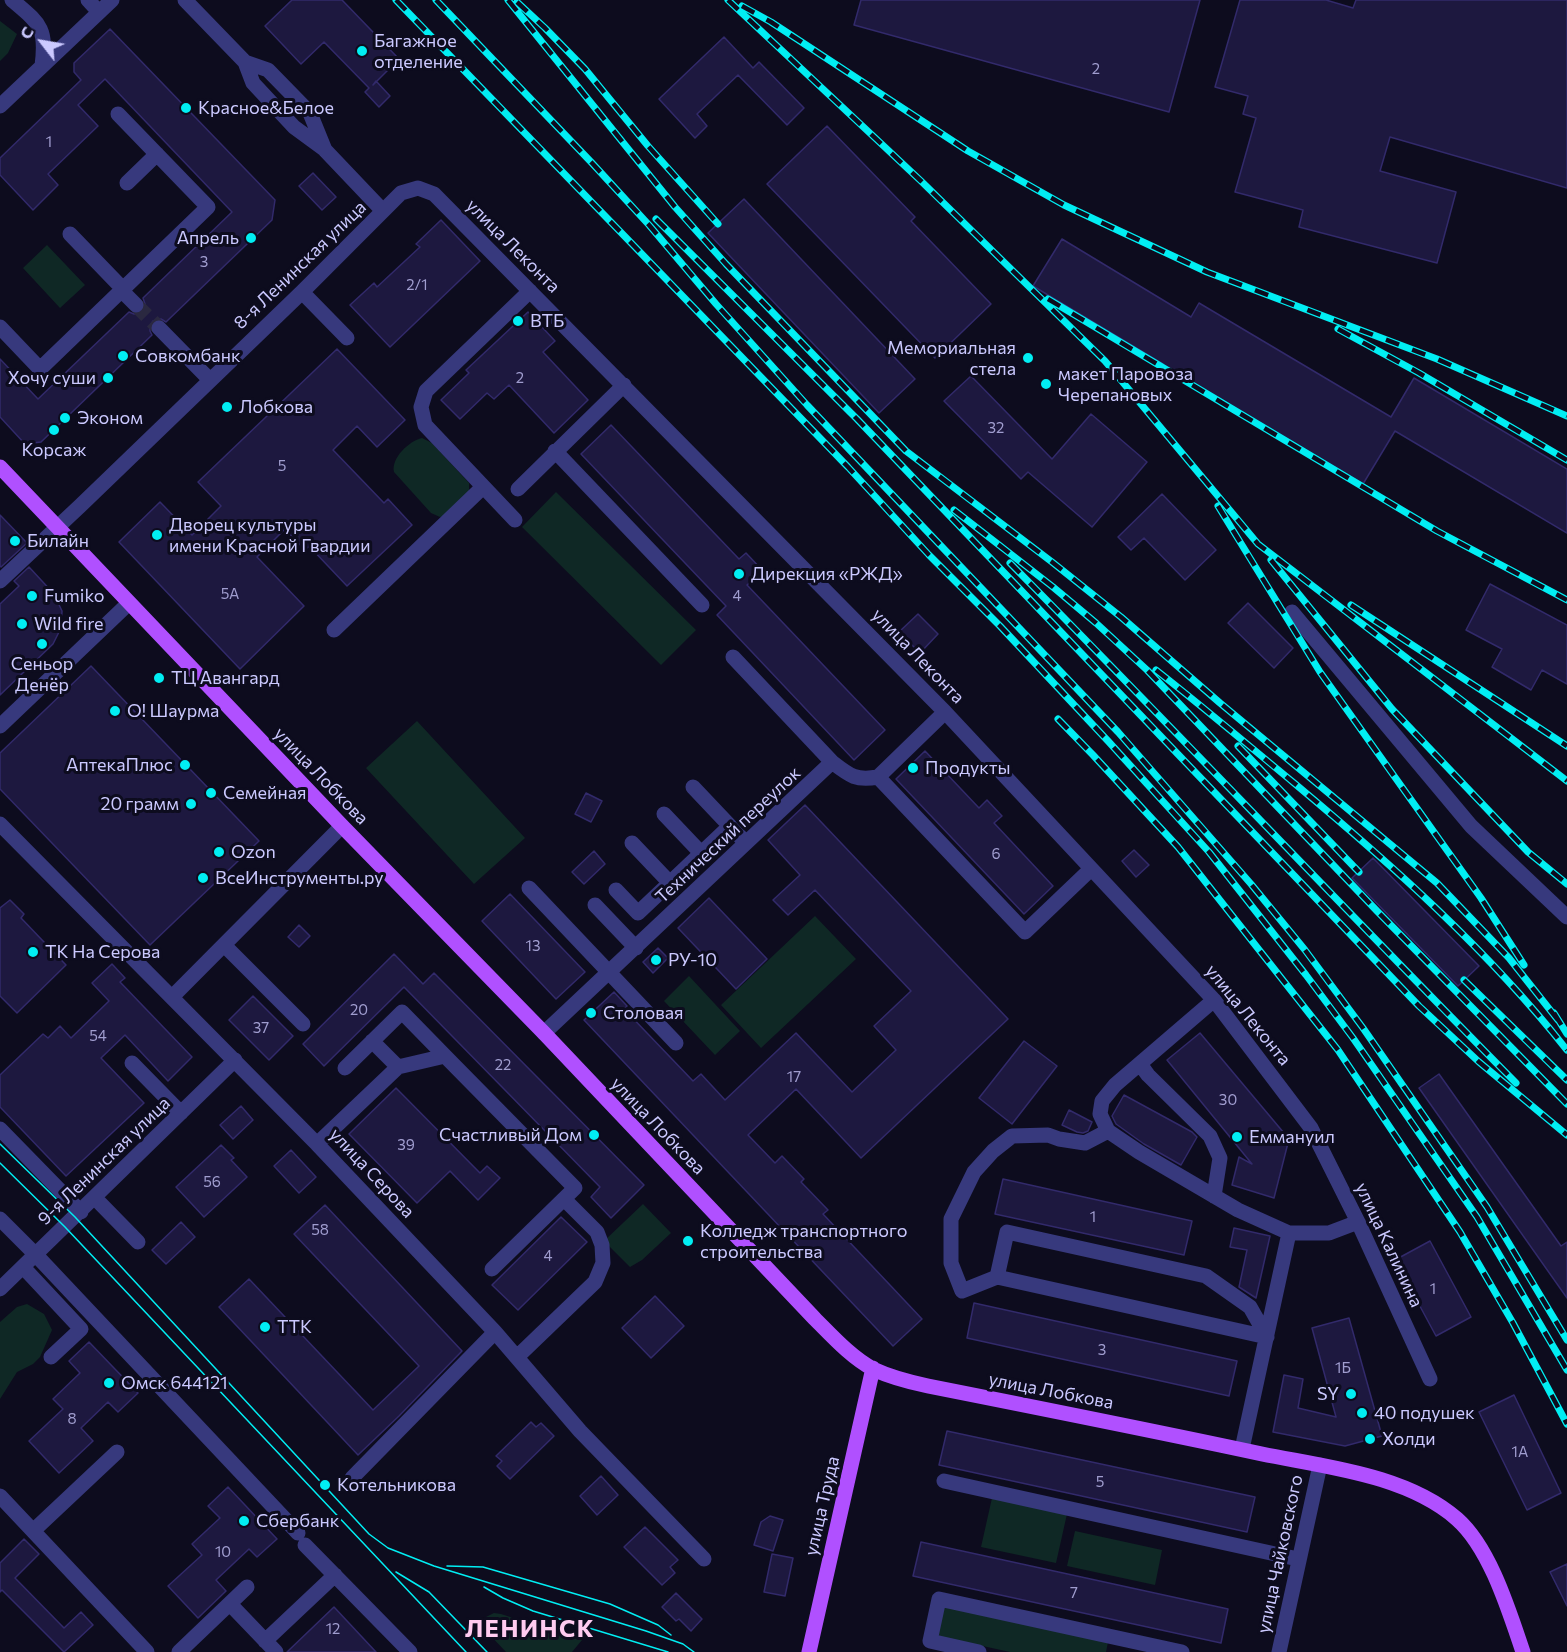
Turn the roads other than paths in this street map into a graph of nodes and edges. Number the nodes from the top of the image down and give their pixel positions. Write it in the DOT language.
graph roads {
  1 [pos="12,0"];
  2 [pos="88,0"];
  3 [pos="112,0"];
  4 [pos="185,0"];
  5 [pos="99,12"];
  6 [pos="42,66"];
  7 [pos="0,106"];
  8 [pos="118,114"];
  9 [pos="157,154"];
  10 [pos="127,183"];
  11 [pos="418,188"];
  12 [pos="383,211"];
  13 [pos="70,234"];
  14 [pos="122,289"];
  15 [pos="530,291"];
  16 [pos="302,292"];
  17 [pos="136,305"];
  18 [pos="0,327"];
  19 [pos="159,328"];
  20 [pos="347,338"];
  21 [pos="210,380"];
  22 [pos="624,386"];
  23 [pos="555,451"];
  24 [pos="0,466"];
  25 [pos="483,487"];
  26 [pos="518,489"];
  27 [pos="514,520"];
  28 [pos="57,527"];
  29 [pos="0,580"];
  30 [pos="129,603"];
  31 [pos="702,605"];
  32 [pos="1292,612"];
  33 [pos="334,630"];
  34 [pos="733,657"];
  35 [pos="945,712"];
  36 [pos="0,726"];
  37 [pos="832,762"];
  38 [pos="878,777"];
  39 [pos="693,787"];
  40 [pos="664,814"];
  41 [pos="0,824"];
  42 [pos="342,826"];
  43 [pos="730,826"];
  44 [pos="632,843"];
  45 [pos="746,843"];
  46 [pos="701,853"];
  47 [pos="1091,869"];
  48 [pos="670,883"];
  49 [pos="529,888"];
  50 [pos="616,890"];
  51 [pos="595,905"];
  52 [pos="1567,917"];
  53 [pos="224,945"];
  54 [pos="636,948"];
  55 [pos="609,973"];
  56 [pos="172,997"];
  57 [pos="1214,1000"];
  58 [pos="303,1024"];
  59 [pos="544,1033"];
  60 [pos="372,1041"];
  61 [pos="676,1043"];
  62 [pos="445,1056"];
  63 [pos="236,1060"];
  64 [pos="132,1063"];
  65 [pos="1140,1064"];
  66 [pos="398,1067"];
  67 [pos="345,1068"];
  68 [pos="181,1113"];
  69 [pos="1311,1128"];
  70 [pos="0,1129"];
  71 [pos="1108,1131"];
  72 [pos="317,1144"];
  73 [pos="1214,1196"];
  74 [pos="95,1198"];
  75 [pos="564,1199"];
  76 [pos="81,1212"];
  77 [pos="0,1219"];
  78 [pos="1358,1222"];
  79 [pos="1289,1233"];
  80 [pos="138,1242"];
  81 [pos="36,1255"];
  82 [pos="23,1267"];
  83 [pos="492,1269"];
  84 [pos="997,1277"];
  85 [pos="0,1289"];
  86 [pos="495,1332"];
  87 [pos="1267,1337"];
  88 [pos="51,1357"];
  89 [pos="517,1357"];
  90 [pos="873,1368"];
  91 [pos="1430,1378"];
  92 [pos="1242,1449"];
  93 [pos="117,1452"];
  94 [pos="1320,1465"];
  95 [pos="352,1478"];
  96 [pos="944,1481"];
  97 [pos="0,1496"];
  98 [pos="33,1531"];
  99 [pos="704,1559"];
  100 [pos="1298,1559"];
  101 [pos="335,1575"];
  102 [pos="247,1587"];
  103 [pos="230,1604"];
  104 [pos="270,1647"];
  105 [pos="147,1652"];
  106 [pos="179,1652"];
  107 [pos="410,1652"];
  108 [pos="809,1652"];
  109 [pos="980,1652"];
  110 [pos="1182,1652"];
  111 [pos="1279,1652"];
  112 [pos="1523,1652"];
  1 -- 6 [label="street"];
  2 -- 5 [label="street"];
  3 -- 5 [label="street"];
  4 -- 12 [label="street"];
  5 -- 6 [label="street"];
  6 -- 7 [label="street"];
  8 -- 9 [label="street"];
  9 -- 10 [label="street"];
  9 -- 14 [label="street"];
  11 -- 12 [label="street, 8-я Ленинская улица"];
  11 -- 15 [label="street, улица Леконта"];
  12 -- 16 [label="street, 8-я Ленинская улица"];
  13 -- 14 [label="street"];
  14 -- 17 [label="street"];
  14 -- 18 [label="street"];
  15 -- 22 [label="street, улица Леконта"];
  15 -- 25 [label="street"];
  16 -- 20 [label="street"];
  16 -- 21 [label="street, 8-я Ленинская улица"];
  19 -- 21 [label="street"];
  21 -- 28 [label="street, 8-я Ленинская улица"];
  22 -- 23 [label="street"];
  22 -- 35 [label="street, улица Леконта"];
  23 -- 26 [label="street"];
  23 -- 31 [label="street"];
  24 -- 28 [label="main road, улица Лобкова"];
  25 -- 27 [label="street"];
  25 -- 33 [label="street"];
  28 -- 29 [label="street, 8-я Ленинская улица"];
  28 -- 30 [label="main road, улица Лобкова"];
  30 -- 36 [label="street"];
  30 -- 42 [label="main road, улица Лобкова"];
  32 -- 52 [label="street"];
  34 -- 37 [label="street"];
  35 -- 38 [label="street"];
  35 -- 47 [label="street, улица Леконта"];
  37 -- 38 [label="street"];
  37 -- 45 [label="street, Технический переулок"];
  38 -- 47 [label="street"];
  39 -- 43 [label="street"];
  40 -- 46 [label="street"];
  41 -- 56 [label="street, улица Серова"];
  42 -- 53 [label="street"];
  42 -- 59 [label="main road, улица Лобкова"];
  43 -- 45 [label="street"];
  43 -- 46 [label="street"];
  44 -- 48 [label="street"];
  45 -- 54 [label="street, Технический переулок"];
  46 -- 48 [label="street"];
  47 -- 57 [label="street, улица Леконта"];
  48 -- 50 [label="street"];
  49 -- 55 [label="street"];
  51 -- 54 [label="street"];
  53 -- 56 [label="street"];
  53 -- 58 [label="street"];
  54 -- 55 [label="street, Технический переулок"];
  55 -- 59 [label="street, Технический переулок"];
  55 -- 61 [label="street"];
  56 -- 63 [label="street, улица Серова"];
  57 -- 65 [label="street"];
  57 -- 69 [label="street, улица Леконта"];
  59 -- 90 [label="main road, улица Лобкова"];
  60 -- 62 [label="street"];
  60 -- 66 [label="street"];
  60 -- 67 [label="street"];
  62 -- 66 [label="street"];
  62 -- 75 [label="street"];
  63 -- 68 [label="street, 9-я Ленинская улица"];
  63 -- 72 [label="street, улица Серова"];
  64 -- 68 [label="street"];
  65 -- 71 [label="street"];
  65 -- 73 [label="street"];
  66 -- 72 [label="street"];
  68 -- 74 [label="street, 9-я Ленинская улица"];
  69 -- 78 [label="street, улица Калинина"];
  70 -- 76 [label="street"];
  71 -- 73 [label="street"];
  71 -- 84 [label="street"];
  72 -- 86 [label="street, улица Серова"];
  73 -- 79 [label="street"];
  74 -- 76 [label="street, 9-я Ленинская улица"];
  74 -- 80 [label="street"];
  75 -- 83 [label="street"];
  75 -- 89 [label="street"];
  76 -- 81 [label="street, 9-я Ленинская улица"];
  77 -- 81 [label="street"];
  78 -- 79 [label="street"];
  78 -- 91 [label="street, улица Калинина"];
  79 -- 87 [label="street"];
  81 -- 82 [label="street, 9-я Ленинская улица"];
  81 -- 101 [label="street"];
  82 -- 85 [label="street, 9-я Ленинская улица"];
  82 -- 88 [label="street"];
  84 -- 87 [label="street"];
  84 -- 87 [label="street"];
  86 -- 89 [label="street, улица Серова"];
  86 -- 95 [label="street"];
  87 -- 92 [label="street"];
  89 -- 99 [label="street, улица Серова"];
  90 -- 92 [label="main road, улица Лобкова"];
  90 -- 108 [label="main road, улица Труда"];
  92 -- 94 [label="main road, улица Лобкова"];
  93 -- 98 [label="street"];
  94 -- 100 [label="street, улица Чайковского"];
  94 -- 112 [label="main road, улица Лобкова"];
  96 -- 100 [label="street"];
  97 -- 98 [label="street"];
  98 -- 105 [label="street"];
  100 -- 111 [label="street, улица Чайковского"];
  101 -- 104 [label="street"];
  101 -- 107 [label="street"];
  102 -- 103 [label="street"];
  103 -- 104 [label="street"];
  103 -- 106 [label="street"];
  109 -- 110 [label="street"];
}
